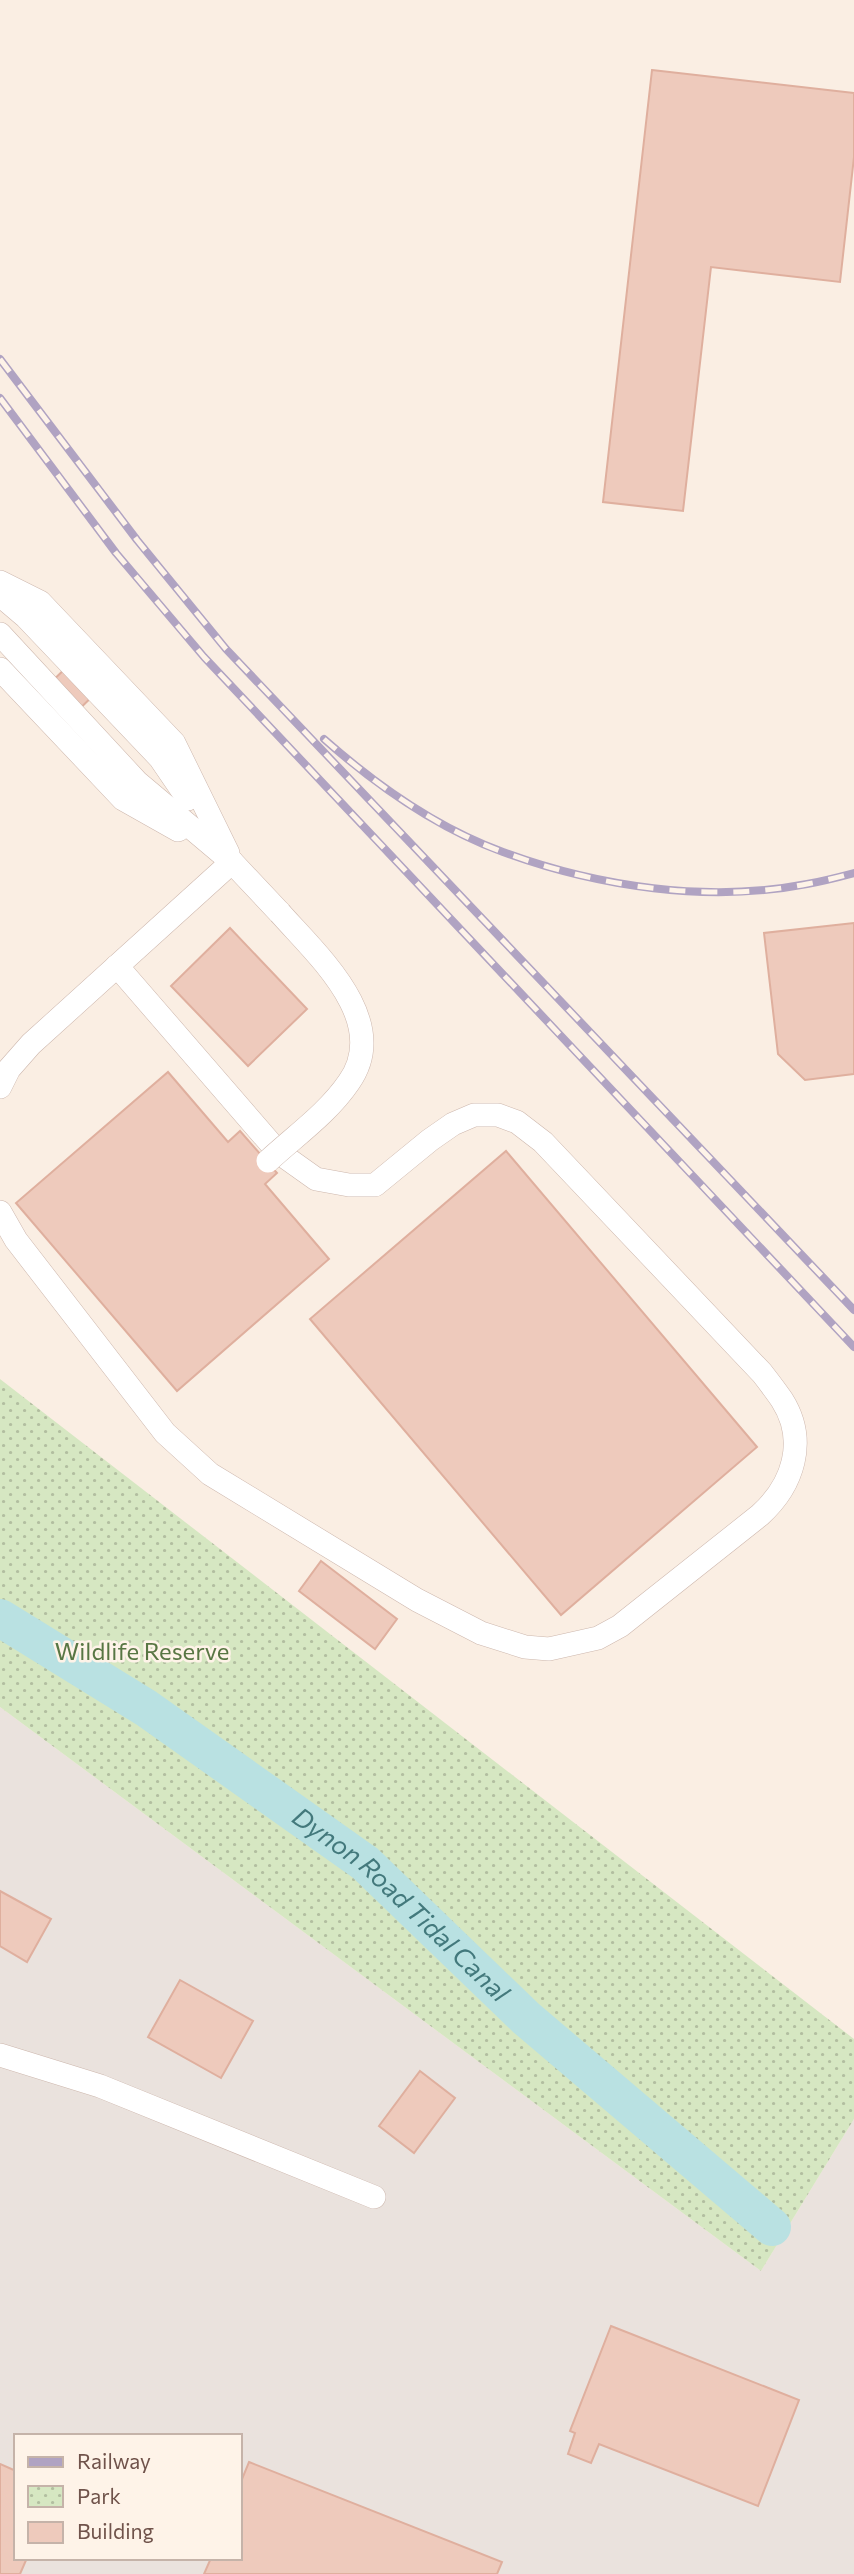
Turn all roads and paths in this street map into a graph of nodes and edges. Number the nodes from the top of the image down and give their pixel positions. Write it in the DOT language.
graph roads {
  1 [pos="0,582"];
  2 [pos="0,595"];
  3 [pos="2,638"];
  4 [pos="0,669"];
  5 [pos="232,862"];
  6 [pos="117,966"];
  7 [pos="0,1087"];
  8 [pos="268,1161"];
  9 [pos="0,1212"];
  10 [pos="0,2055"];
  11 [pos="374,2197"];
  1 -- 5 [label="lane"];
  2 -- 5 [label="lane"];
  3 -- 5 [label="lane"];
  4 -- 5 [label="lane"];
  5 -- 6 [label="lane"];
  5 -- 8 [label="lane, bridge"];
  6 -- 7 [label="lane"];
  6 -- 9 [label="lane"];
  10 -- 11 [label="lane"];
}
